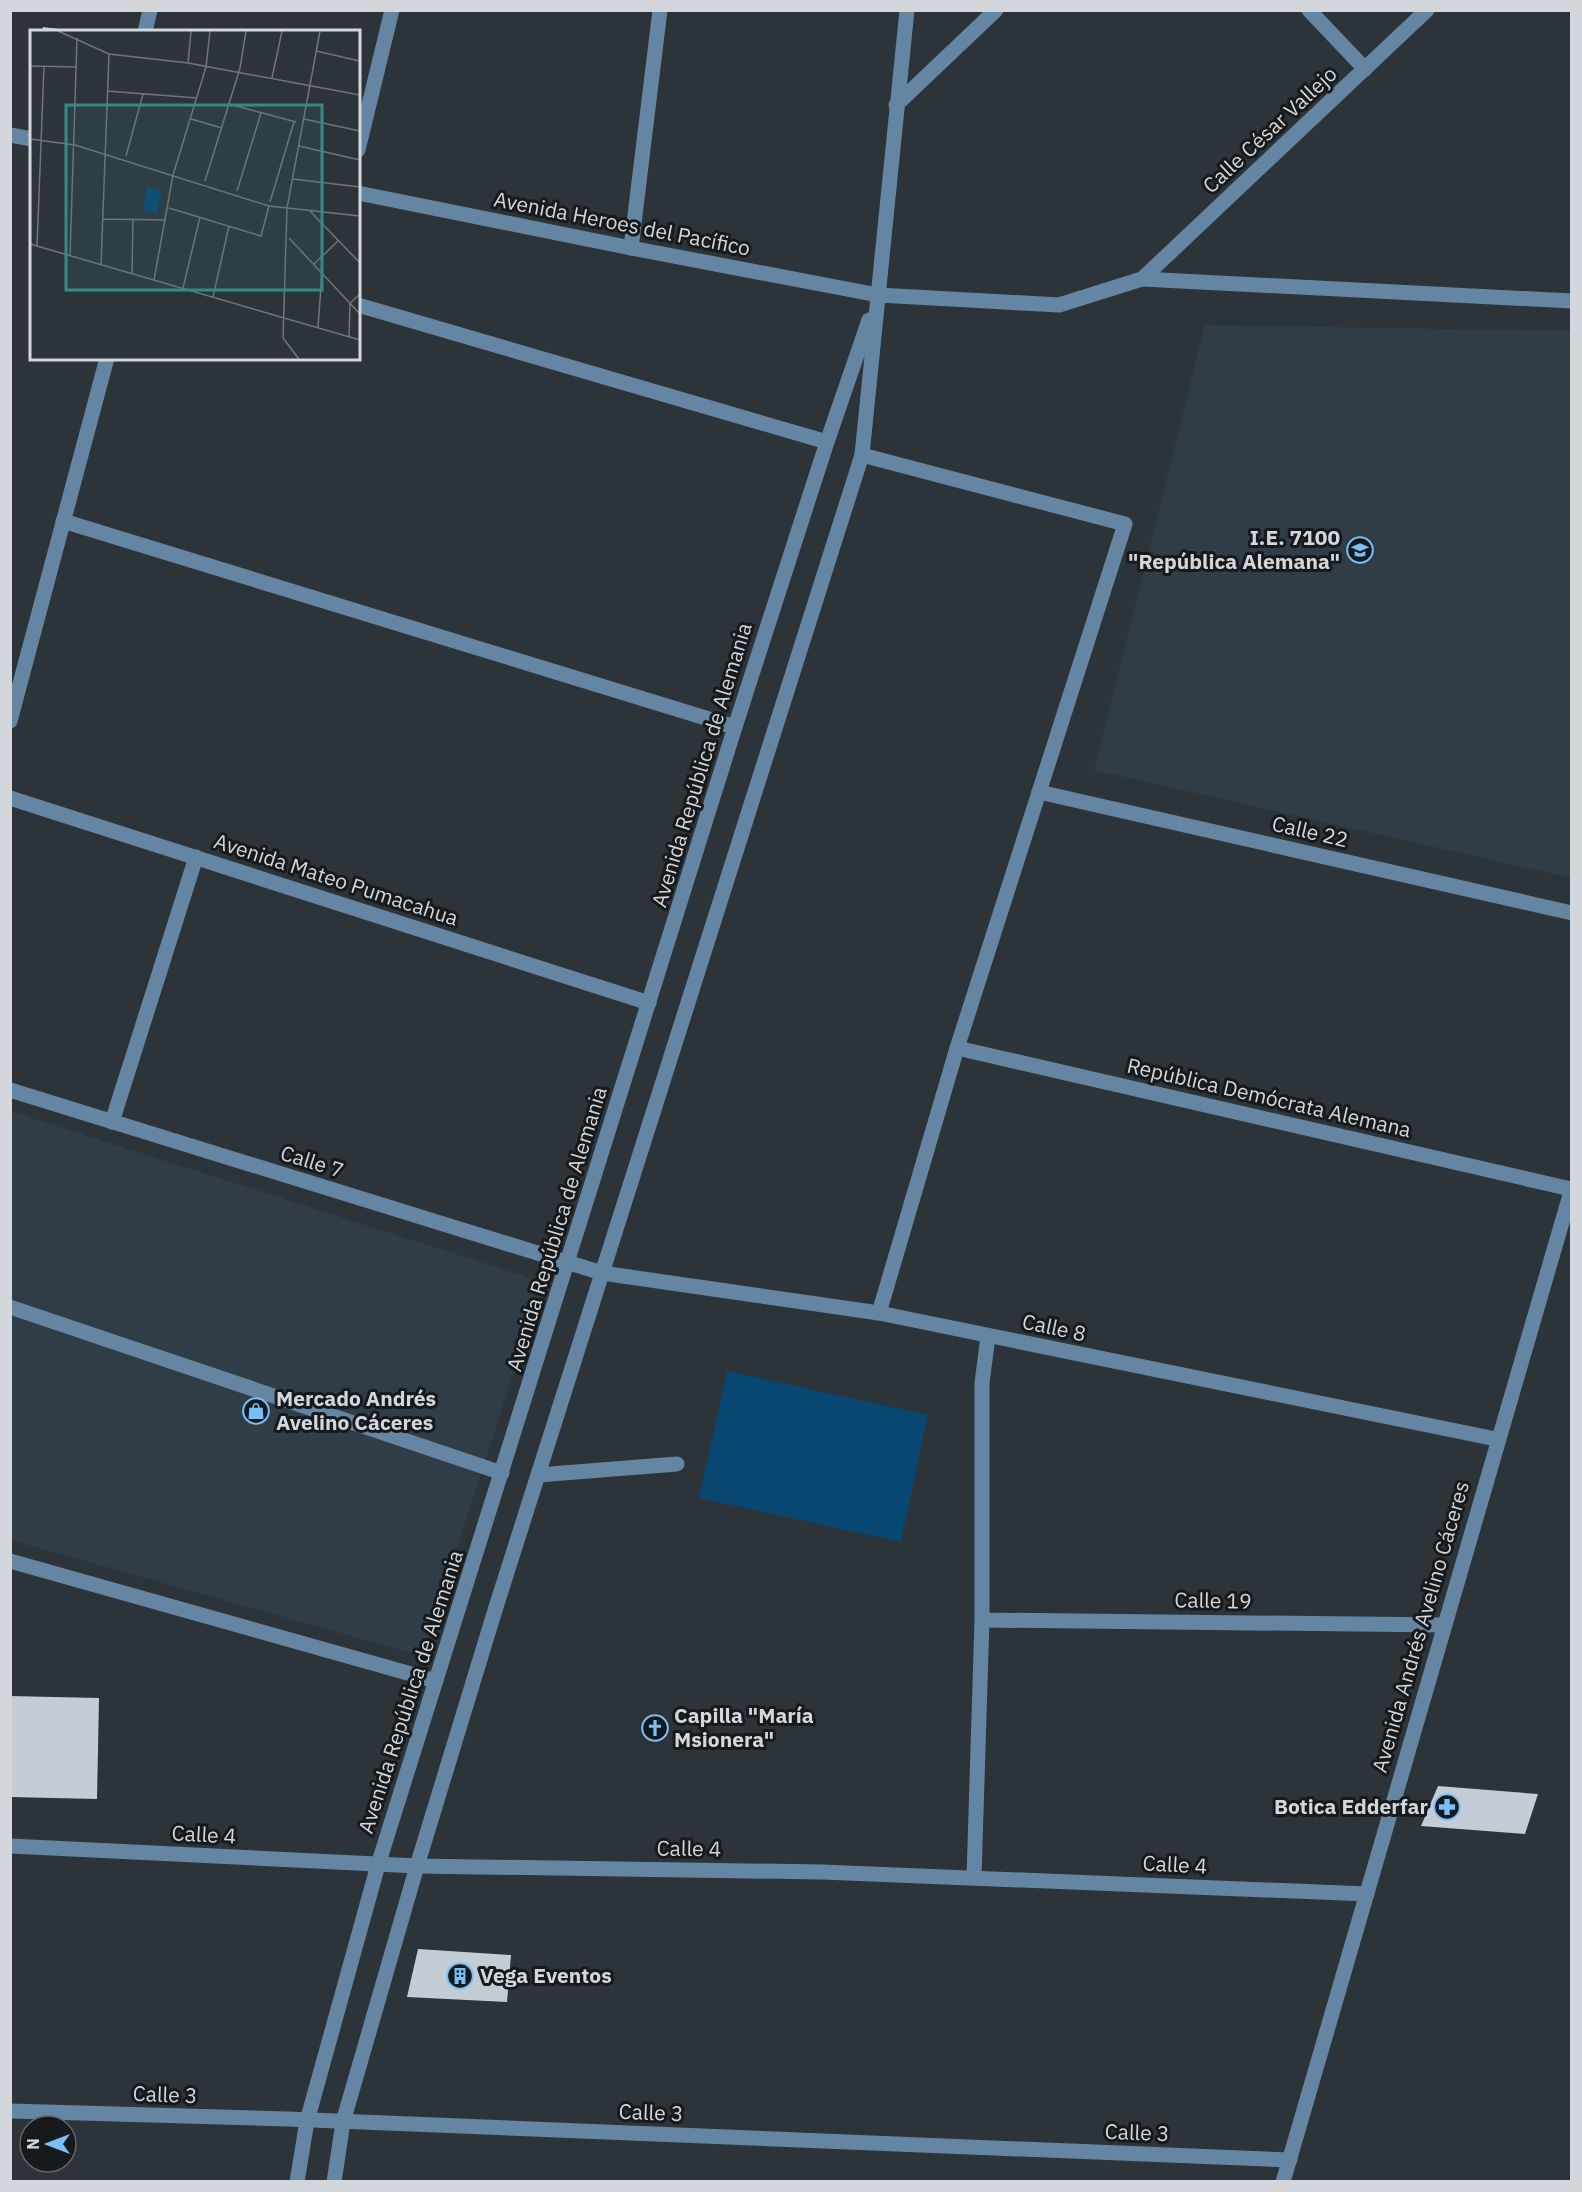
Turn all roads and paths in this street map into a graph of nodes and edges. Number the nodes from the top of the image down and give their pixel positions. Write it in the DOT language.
graph roads {
  1 [pos="150,10"];
  2 [pos="392,10"];
  3 [pos="660,10"];
  4 [pos="907,10"];
  5 [pos="996,10"];
  6 [pos="1309,10"];
  7 [pos="1427,10"];
  8 [pos="145,30"];
  9 [pos="1365,69"];
  10 [pos="896,105"];
  11 [pos="10,135"];
  12 [pos="30,139"];
  13 [pos="360,142"];
  14 [pos="360,193"];
  15 [pos="631,248"];
  16 [pos="1142,279"];
  17 [pos="878,295"];
  18 [pos="1572,301"];
  19 [pos="360,306"];
  20 [pos="106,360"];
  21 [pos="827,442"];
  22 [pos="862,455"];
  23 [pos="63,521"];
  24 [pos="10,721"];
  25 [pos="735,728"];
  26 [pos="1039,792"];
  27 [pos="10,798"];
  28 [pos="196,857"];
  29 [pos="1572,913"];
  30 [pos="649,1003"];
  31 [pos="957,1048"];
  32 [pos="10,1090"];
  33 [pos="112,1122"];
  34 [pos="1571,1189"];
  35 [pos="568,1263"];
  36 [pos="602,1273"];
  37 [pos="10,1308"];
  38 [pos="879,1313"];
  39 [pos="988,1336"];
  40 [pos="1496,1440"];
  41 [pos="677,1464"];
  42 [pos="502,1473"];
  43 [pos="538,1475"];
  44 [pos="10,1561"];
  45 [pos="982,1620"];
  46 [pos="1444,1625"];
  47 [pos="436,1681"];
  48 [pos="10,1846"];
  49 [pos="378,1865"];
  50 [pos="417,1866"];
  51 [pos="974,1877"];
  52 [pos="1367,1894"];
  53 [pos="10,2111"];
  54 [pos="307,2121"];
  55 [pos="343,2122"];
  56 [pos="1290,2160"];
  57 [pos="297,2181"];
  58 [pos="334,2181"];
  59 [pos="1283,2181"];
  1 -- 8 [label="street"];
  2 -- 13 [label="street"];
  3 -- 15 [label="street"];
  4 -- 10 [label="street, Avenida República de Alemania"];
  5 -- 10 [label="street"];
  6 -- 9 [label="street"];
  7 -- 9 [label="street, Calle César Vallejo"];
  9 -- 16 [label="street, Calle César Vallejo"];
  10 -- 17 [label="street, Avenida República de Alemania"];
  11 -- 12 [label="street"];
  14 -- 15 [label="street, Avenida Heroes del Pacífico"];
  15 -- 17 [label="street, Avenida Heroes del Pacífico"];
  16 -- 17 [label="street, Avenida Heroes del Pacífico"];
  16 -- 18 [label="street"];
  17 -- 21 [label="street, Avenida República de Alemania"];
  17 -- 22 [label="street, Avenida República de Alemania"];
  19 -- 21 [label="street"];
  20 -- 23 [label="street"];
  21 -- 25 [label="street, Avenida República de Alemania"];
  22 -- 26 [label="street"];
  22 -- 36 [label="street, Avenida República de Alemania"];
  23 -- 24 [label="street"];
  23 -- 25 [label="street"];
  25 -- 30 [label="street, Avenida República de Alemania"];
  26 -- 29 [label="street, Calle 22"];
  26 -- 31 [label="street"];
  27 -- 28 [label="street, Avenida Mateo Pumacahua"];
  28 -- 30 [label="street, Avenida Mateo Pumacahua"];
  28 -- 33 [label="street"];
  30 -- 35 [label="street, Avenida República de Alemania"];
  31 -- 34 [label="street, República Demócrata Alemana"];
  31 -- 38 [label="street"];
  32 -- 33 [label="street, Calle 7"];
  33 -- 35 [label="street, Calle 7"];
  34 -- 40 [label="street, Avenida Andrés Avelino Cáceres"];
  35 -- 36 [label="street, Calle 7"];
  35 -- 42 [label="street, Avenida República de Alemania"];
  36 -- 38 [label="street, Calle 8"];
  36 -- 43 [label="street, Avenida República de Alemania"];
  37 -- 42 [label="street"];
  38 -- 39 [label="street, Calle 8"];
  39 -- 40 [label="street, Calle 8"];
  39 -- 45 [label="street"];
  40 -- 46 [label="street, Avenida Andrés Avelino Cáceres"];
  41 -- 43 [label="street"];
  42 -- 47 [label="street, Avenida República de Alemania"];
  43 -- 50 [label="street, Avenida República de Alemania"];
  44 -- 47 [label="street"];
  45 -- 46 [label="street, Calle 19"];
  45 -- 51 [label="street"];
  46 -- 52 [label="street, Avenida Andrés Avelino Cáceres"];
  47 -- 49 [label="street, Avenida República de Alemania"];
  48 -- 49 [label="street, Calle 4"];
  49 -- 50 [label="street, Calle 4"];
  49 -- 54 [label="street, Avenida República de Alemania"];
  50 -- 51 [label="street, Calle 4"];
  50 -- 55 [label="street, Avenida República de Alemania"];
  51 -- 52 [label="street, Calle 4"];
  52 -- 56 [label="street, Avenida Andrés Avelino Cáceres"];
  53 -- 54 [label="street, Calle 3"];
  54 -- 55 [label="street, Calle 3"];
  54 -- 57 [label="street, Avenida República de Alemania"];
  55 -- 56 [label="street, Calle 3"];
  55 -- 58 [label="street, Avenida República de Alemania"];
  56 -- 59 [label="street, Avenida Andrés Avelino Cáceres"];
}
